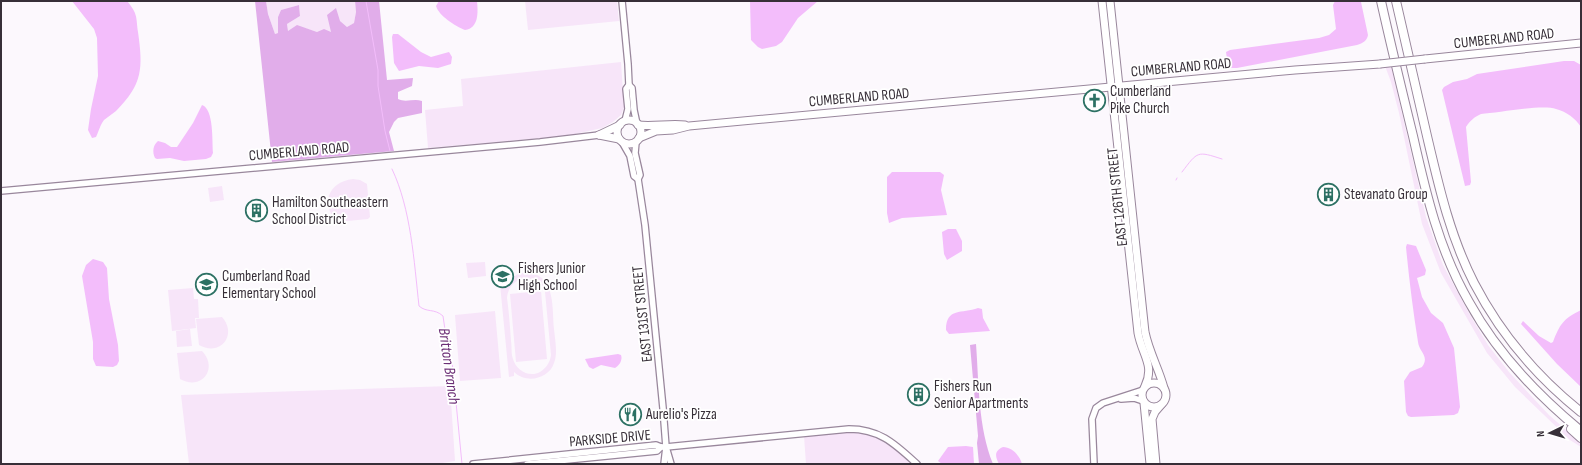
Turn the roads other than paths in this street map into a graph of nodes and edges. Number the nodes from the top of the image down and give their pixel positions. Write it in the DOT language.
graph roads {
  1 [pos="622,1"];
  2 [pos="1102,1"];
  3 [pos="1110,1"];
  4 [pos="1381,1"];
  5 [pos="1396,1"];
  6 [pos="1581,43"];
  7 [pos="628,85"];
  8 [pos="1115,86"];
  9 [pos="622,123"];
  10 [pos="638,124"];
  11 [pos="689,126"];
  12 [pos="599,135"];
  13 [pos="621,140"];
  14 [pos="638,140"];
  15 [pos="638,179"];
  16 [pos="1,191"];
  17 [pos="1144,388"];
  18 [pos="1164,388"];
  19 [pos="1111,400"];
  20 [pos="1143,402"];
  21 [pos="1161,405"];
  22 [pos="1555,410"];
  23 [pos="1581,411"];
  24 [pos="1581,431"];
  25 [pos="1581,438"];
  26 [pos="663,447"];
  27 [pos="473,464"];
  28 [pos="527,464"];
  29 [pos="664,464"];
  30 [pos="671,464"];
  31 [pos="917,464"];
  32 [pos="1094,464"];
  33 [pos="1150,464"];
  34 [pos="1156,464"];
  1 -- 7 [label="street"];
  2 -- 8 [label="main road, EAST 126TH STREET"];
  3 -- 8 [label="main road, EAST 126TH STREET"];
  4 -- 22 [label="highway"];
  5 -- 23 [label="highway"];
  6 -- 8 [label="main road, CUMBERLAND ROAD, bridge"];
  7 -- 9 [label="street"];
  7 -- 10 [label="street"];
  8 -- 11 [label="main road, CUMBERLAND ROAD"];
  8 -- 17 [label="main road, EAST 126TH STREET"];
  8 -- 18 [label="main road, EAST 126TH STREET"];
  9 -- 10 [label="main road"];
  9 -- 12 [label="main road, CUMBERLAND ROAD"];
  9 -- 13 [label="main road"];
  10 -- 11 [label="main road, CUMBERLAND ROAD"];
  10 -- 14 [label="main road"];
  11 -- 14 [label="main road, CUMBERLAND ROAD"];
  12 -- 13 [label="main road, CUMBERLAND ROAD"];
  12 -- 16 [label="street, CUMBERLAND ROAD"];
  13 -- 14 [label="main road"];
  13 -- 15 [label="street, EAST 131ST STREET"];
  14 -- 15 [label="street, EAST 131ST STREET"];
  15 -- 26 [label="street, EAST 131ST STREET"];
  17 -- 18 [label="main road"];
  17 -- 19 [label="street"];
  17 -- 20 [label="main road"];
  18 -- 21 [label="main road"];
  19 -- 20 [label="street"];
  19 -- 32 [label="street"];
  20 -- 21 [label="main road"];
  20 -- 33 [label="main road"];
  21 -- 34 [label="main road"];
  22 -- 24 [label="highway"];
  22 -- 25 [label="highway"];
  26 -- 27 [label="street, PARKSIDE DRIVE"];
  26 -- 28 [label="street, PARKSIDE DRIVE"];
  26 -- 29 [label="street, EAST 131ST STREET"];
  26 -- 30 [label="street, EAST 131ST STREET"];
  26 -- 31 [label="street, PARKSIDE DRIVE"];
}
